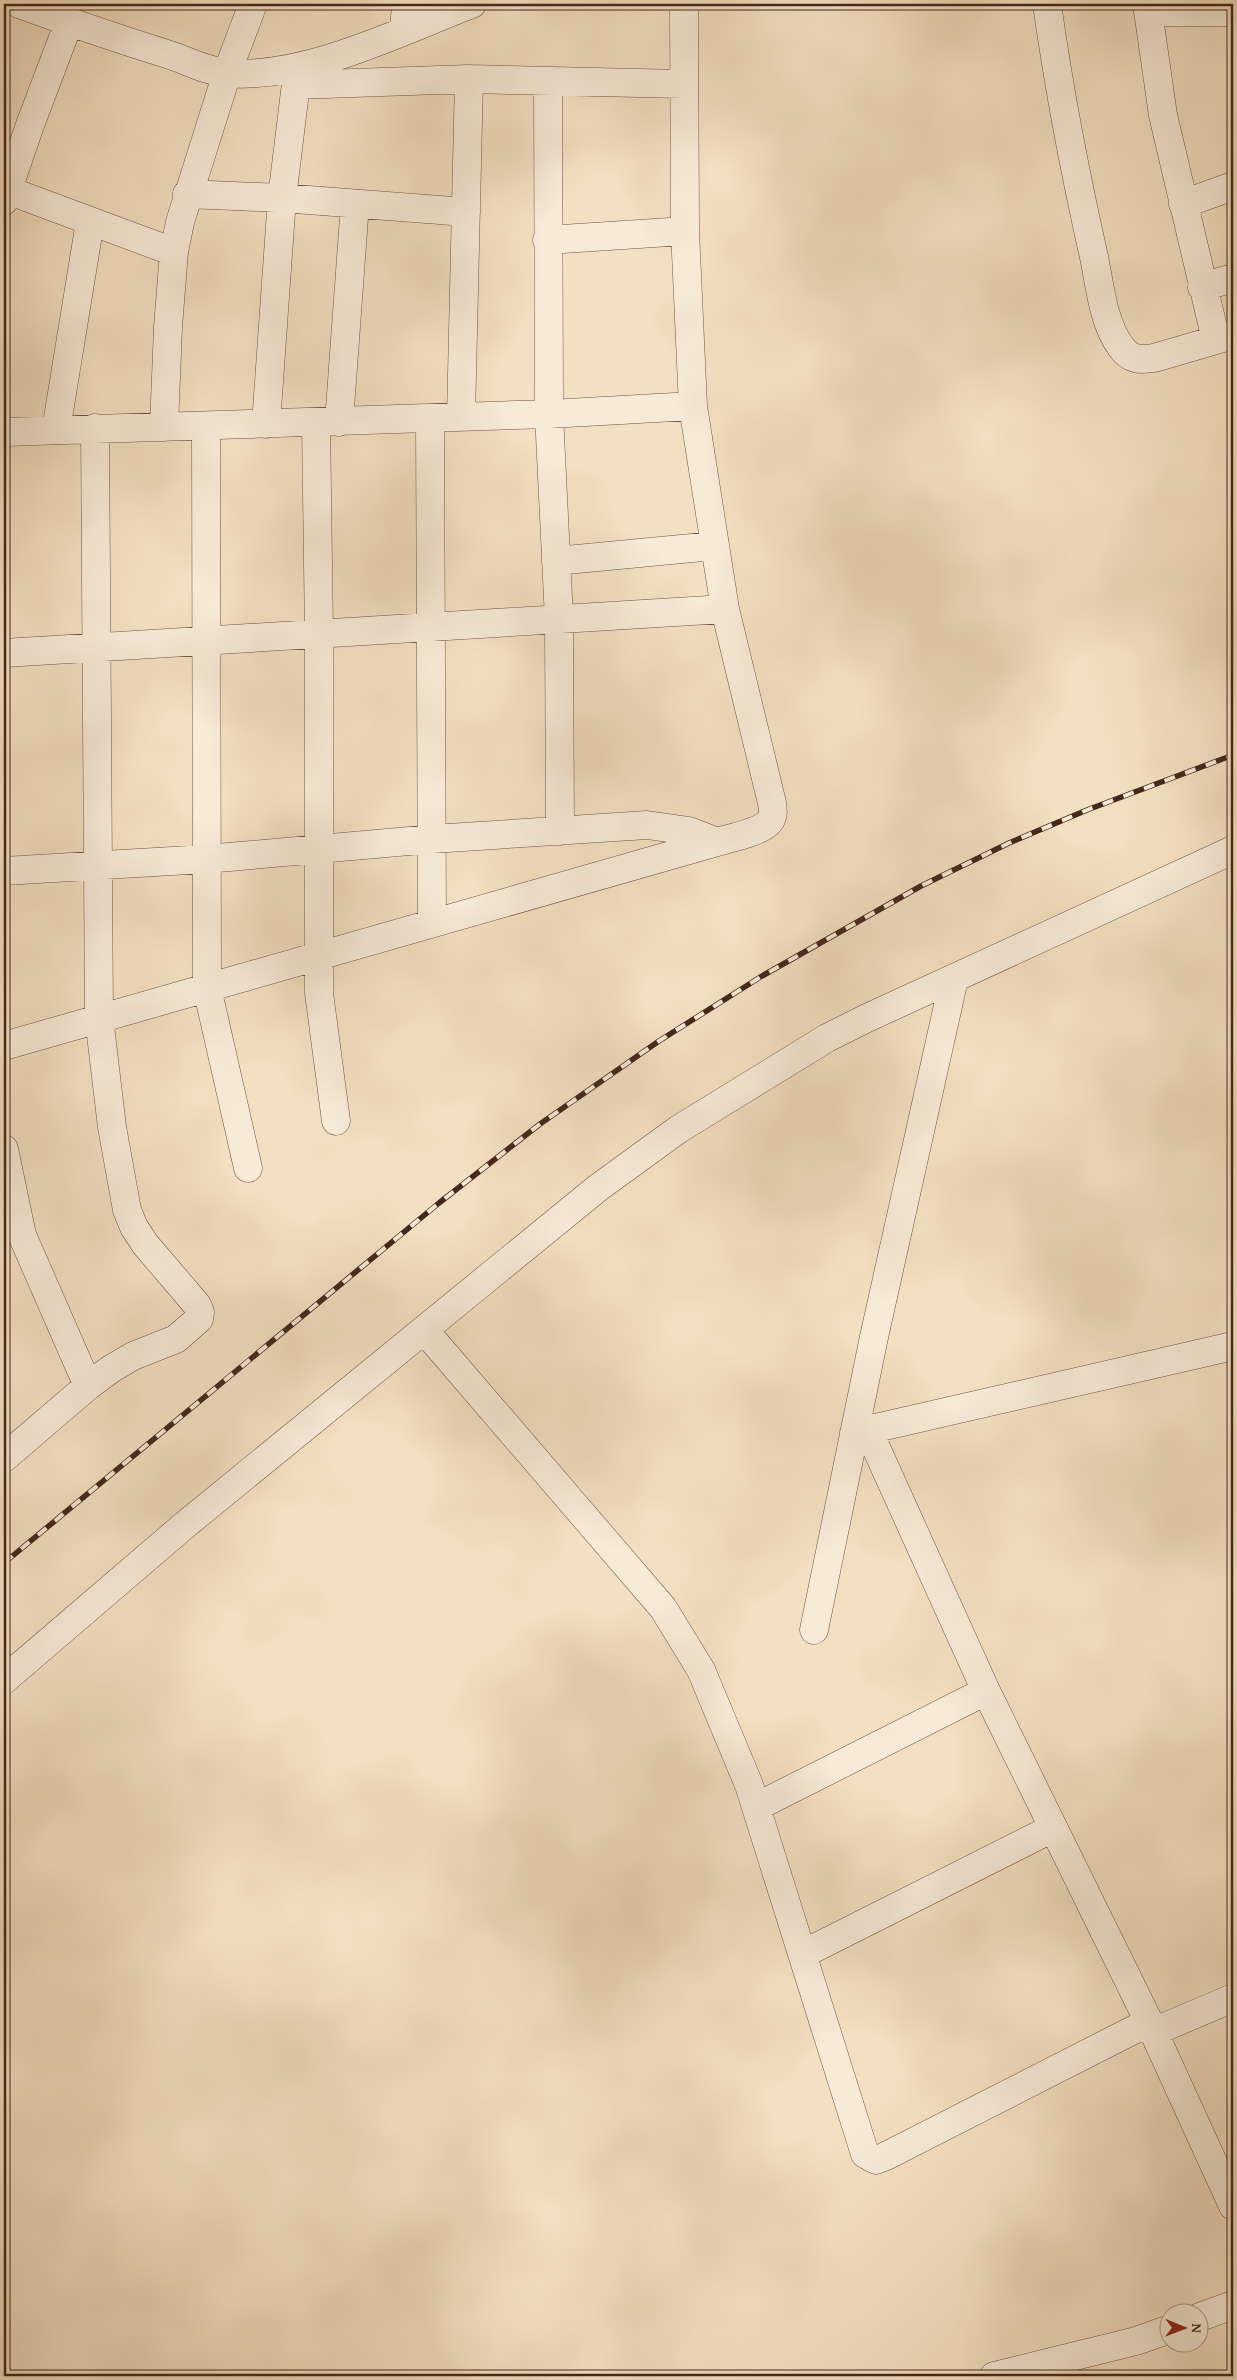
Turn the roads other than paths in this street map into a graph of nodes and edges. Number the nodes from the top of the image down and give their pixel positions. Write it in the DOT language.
graph roads {
  1 [pos="19,4"];
  2 [pos="253,4"];
  3 [pos="472,4"];
  4 [pos="684,4"];
  5 [pos="1047,4"];
  6 [pos="1147,8"];
  7 [pos="1233,12"];
  8 [pos="405,17"];
  9 [pos="69,22"];
  10 [pos="227,74"];
  11 [pos="297,76"];
  12 [pos="470,79"];
  13 [pos="548,82"];
  14 [pos="683,84"];
  15 [pos="1233,186"];
  16 [pos="187,194"];
  17 [pos="5,196"];
  18 [pos="282,198"];
  19 [pos="356,204"];
  20 [pos="1183,204"];
  21 [pos="466,212"];
  22 [pos="90,222"];
  23 [pos="685,231"];
  24 [pos="548,240"];
  25 [pos="174,252"];
  26 [pos="1233,278"];
  27 [pos="1202,287"];
  28 [pos="1224,338"];
  29 [pos="692,406"];
  30 [pos="549,414"];
  31 [pos="461,417"];
  32 [pos="430,418"];
  33 [pos="328,422"];
  34 [pos="266,424"];
  35 [pos="206,426"];
  36 [pos="164,427"];
  37 [pos="95,428"];
  38 [pos="56,430"];
  39 [pos="4,432"];
  40 [pos="714,546"];
  41 [pos="556,561"];
  42 [pos="725,609"];
  43 [pos="559,619"];
  44 [pos="431,627"];
  45 [pos="319,634"];
  46 [pos="206,640"];
  47 [pos="97,647"];
  48 [pos="4,653"];
  49 [pos="560,831"];
  50 [pos="432,839"];
  51 [pos="717,842"];
  52 [pos="319,850"];
  53 [pos="1233,850"];
  54 [pos="206,859"];
  55 [pos="98,865"];
  56 [pos="4,871"];
  57 [pos="432,923"];
  58 [pos="319,956"];
  59 [pos="954,979"];
  60 [pos="207,988"];
  61 [pos="99,1018"];
  62 [pos="4,1046"];
  63 [pos="336,1121"];
  64 [pos="4,1149"];
  65 [pos="248,1168"];
  66 [pos="13,1236"];
  67 [pos="425,1331"];
  68 [pos="1233,1346"];
  69 [pos="88,1386"];
  70 [pos="861,1432"];
  71 [pos="4,1458"];
  72 [pos="814,1630"];
  73 [pos="4,1680"];
  74 [pos="986,1691"];
  75 [pos="756,1807"];
  76 [pos="1053,1828"];
  77 [pos="803,1954"];
  78 [pos="1233,1998"];
  79 [pos="1151,2027"];
  80 [pos="1233,2206"];
  81 [pos="1233,2305"];
  82 [pos="1210,2314"];
  83 [pos="1160,2333"];
  84 [pos="1009,2374"];
  1 -- 9 [label="street"];
  2 -- 10 [label="street"];
  3 -- 8 [label="street"];
  4 -- 14 [label="street"];
  5 -- 28 [label="street"];
  6 -- 7 [label="street"];
  6 -- 20 [label="street"];
  8 -- 11 [label="street"];
  9 -- 10 [label="street"];
  9 -- 17 [label="street"];
  10 -- 11 [label="street"];
  10 -- 16 [label="street"];
  11 -- 12 [label="street"];
  11 -- 18 [label="street"];
  12 -- 13 [label="street"];
  12 -- 21 [label="street"];
  13 -- 14 [label="street"];
  13 -- 24 [label="street"];
  14 -- 23 [label="street"];
  15 -- 20 [label="street"];
  16 -- 18 [label="street"];
  16 -- 25 [label="street"];
  17 -- 22 [label="street"];
  18 -- 19 [label="street"];
  18 -- 34 [label="street"];
  19 -- 21 [label="street"];
  19 -- 33 [label="street"];
  20 -- 27 [label="street"];
  21 -- 31 [label="street"];
  22 -- 25 [label="street"];
  22 -- 38 [label="street"];
  23 -- 24 [label="street"];
  23 -- 29 [label="street"];
  24 -- 30 [label="street"];
  25 -- 36 [label="street"];
  26 -- 27 [label="street"];
  27 -- 28 [label="street"];
  29 -- 30 [label="street"];
  29 -- 40 [label="street"];
  30 -- 31 [label="street"];
  30 -- 41 [label="street"];
  31 -- 32 [label="street"];
  32 -- 33 [label="street"];
  32 -- 44 [label="street"];
  33 -- 34 [label="street"];
  33 -- 45 [label="street"];
  34 -- 35 [label="street"];
  35 -- 36 [label="street"];
  35 -- 46 [label="street"];
  36 -- 37 [label="street"];
  37 -- 38 [label="street"];
  37 -- 47 [label="street"];
  38 -- 39 [label="street"];
  40 -- 41 [label="street"];
  40 -- 42 [label="street"];
  41 -- 43 [label="street"];
  42 -- 43 [label="street"];
  42 -- 51 [label="street"];
  43 -- 44 [label="street"];
  43 -- 49 [label="street"];
  44 -- 45 [label="street"];
  44 -- 50 [label="street"];
  45 -- 46 [label="street"];
  45 -- 52 [label="street"];
  46 -- 47 [label="street"];
  46 -- 54 [label="street"];
  47 -- 48 [label="street"];
  47 -- 55 [label="street"];
  49 -- 50 [label="street"];
  49 -- 51 [label="street"];
  50 -- 52 [label="street"];
  50 -- 57 [label="street"];
  51 -- 57 [label="street"];
  52 -- 54 [label="street"];
  52 -- 58 [label="street"];
  53 -- 59 [label="street"];
  54 -- 55 [label="street"];
  54 -- 60 [label="street"];
  55 -- 56 [label="street"];
  55 -- 61 [label="street"];
  57 -- 58 [label="street"];
  58 -- 60 [label="street"];
  58 -- 63 [label="street"];
  59 -- 67 [label="street"];
  59 -- 70 [label="street"];
  60 -- 61 [label="street"];
  60 -- 65 [label="street"];
  61 -- 62 [label="street"];
  61 -- 69 [label="street"];
  64 -- 66 [label="street"];
  66 -- 69 [label="street"];
  67 -- 73 [label="street"];
  67 -- 75 [label="street"];
  68 -- 70 [label="street"];
  69 -- 71 [label="street"];
  70 -- 72 [label="street"];
  70 -- 74 [label="street"];
  74 -- 75 [label="street"];
  74 -- 76 [label="street"];
  75 -- 77 [label="street"];
  76 -- 77 [label="street"];
  76 -- 79 [label="street"];
  77 -- 79 [label="street"];
  78 -- 79 [label="street"];
  79 -- 80 [label="street"];
  81 -- 82 [label="street"];
  83 -- 84 [label="street"];
}
